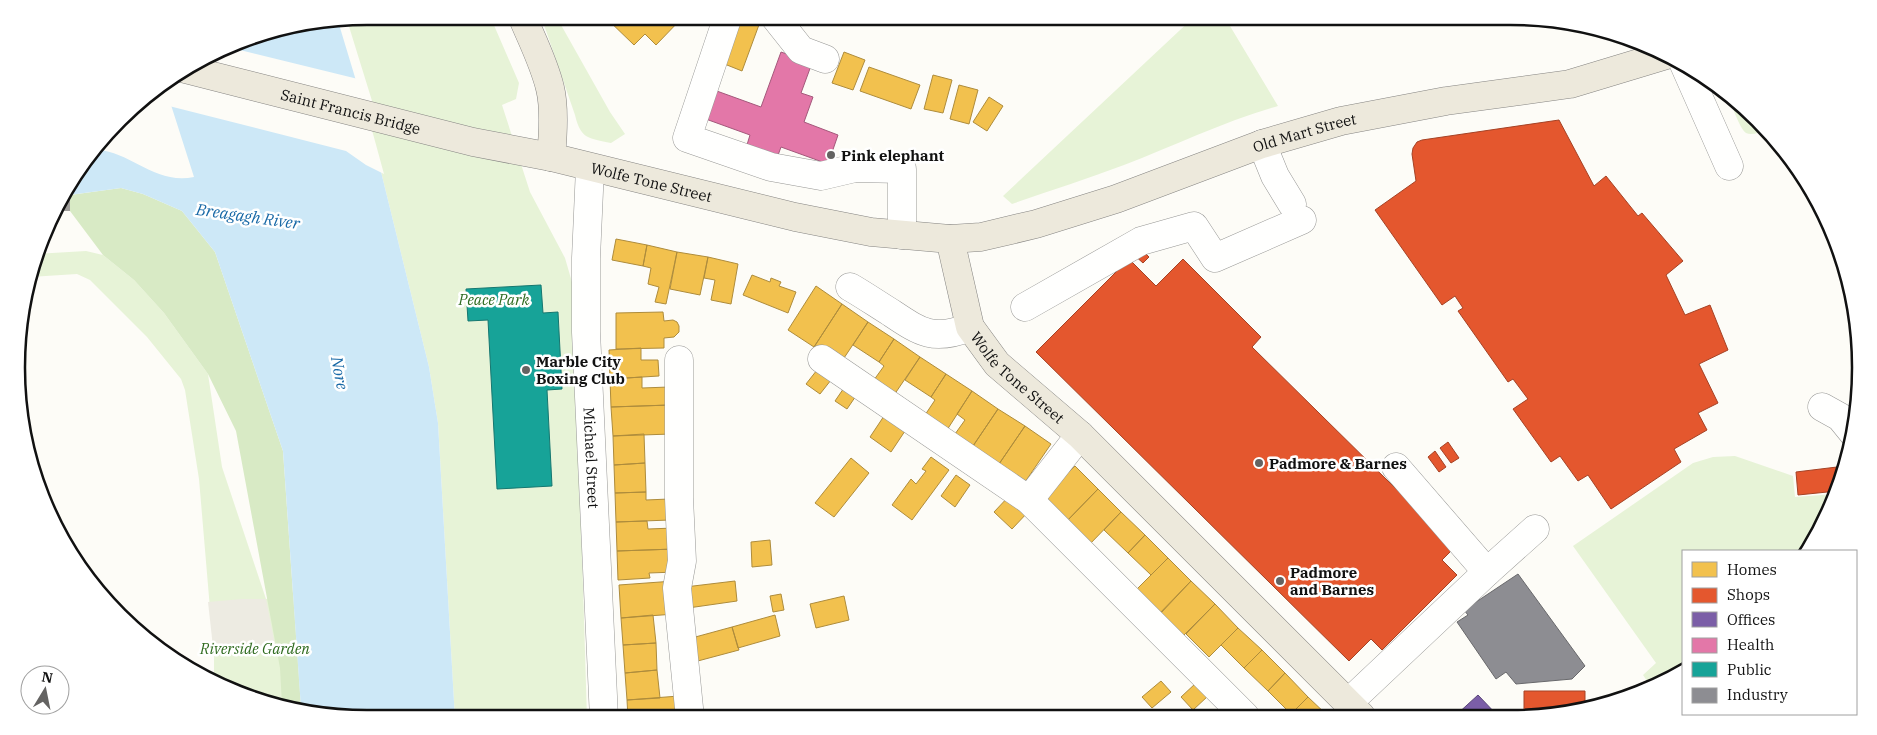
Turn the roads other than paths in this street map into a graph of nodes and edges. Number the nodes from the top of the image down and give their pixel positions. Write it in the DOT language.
graph roads {
  1 [pos="526,25"];
  2 [pos="725,25"];
  3 [pos="781,25"];
  4 [pos="1656,58"];
  5 [pos="824,59"];
  6 [pos="196,71"];
  7 [pos="1689,76"];
  8 [pos="1262,144"];
  9 [pos="517,150"];
  10 [pos="551,157"];
  11 [pos="1728,166"];
  12 [pos="590,168"];
  13 [pos="902,235"];
  14 [pos="950,239"];
  15 [pos="850,286"];
  16 [pos="1025,307"];
  17 [pos="970,327"];
  18 [pos="822,359"];
  19 [pos="679,360"];
  20 [pos="1822,406"];
  21 [pos="1847,425"];
  22 [pos="1080,435"];
  23 [pos="1396,467"];
  24 [pos="1029,500"];
  25 [pos="1535,529"];
  26 [pos="1486,572"];
  27 [pos="604,710"];
  28 [pos="689,710"];
  29 [pos="1239,710"];
  30 [pos="1354,710"];
  1 -- 10 [label="main road"];
  2 -- 13 [label="street"];
  3 -- 5 [label="street"];
  4 -- 8 [label="main road, Old Mart Street"];
  6 -- 9 [label="main road, Saint Francis Bridge"];
  7 -- 11 [label="street"];
  8 -- 14 [label="main road, Old Mart Street"];
  8 -- 16 [label="street"];
  9 -- 10 [label="main road, Wolfe Tone Street"];
  10 -- 12 [label="main road, Wolfe Tone Street"];
  12 -- 13 [label="main road, Wolfe Tone Street"];
  12 -- 27 [label="street, Michael Street"];
  13 -- 14 [label="main road, Wolfe Tone Street"];
  14 -- 17 [label="main road, Wolfe Tone Street"];
  15 -- 17 [label="street"];
  17 -- 22 [label="main road, Wolfe Tone Street"];
  18 -- 24 [label="street"];
  19 -- 28 [label="street"];
  20 -- 21 [label="street"];
  22 -- 24 [label="street"];
  22 -- 30 [label="main road, Wolfe Tone Street"];
  23 -- 26 [label="street"];
  24 -- 29 [label="street"];
  25 -- 26 [label="street"];
  26 -- 30 [label="street"];
}
